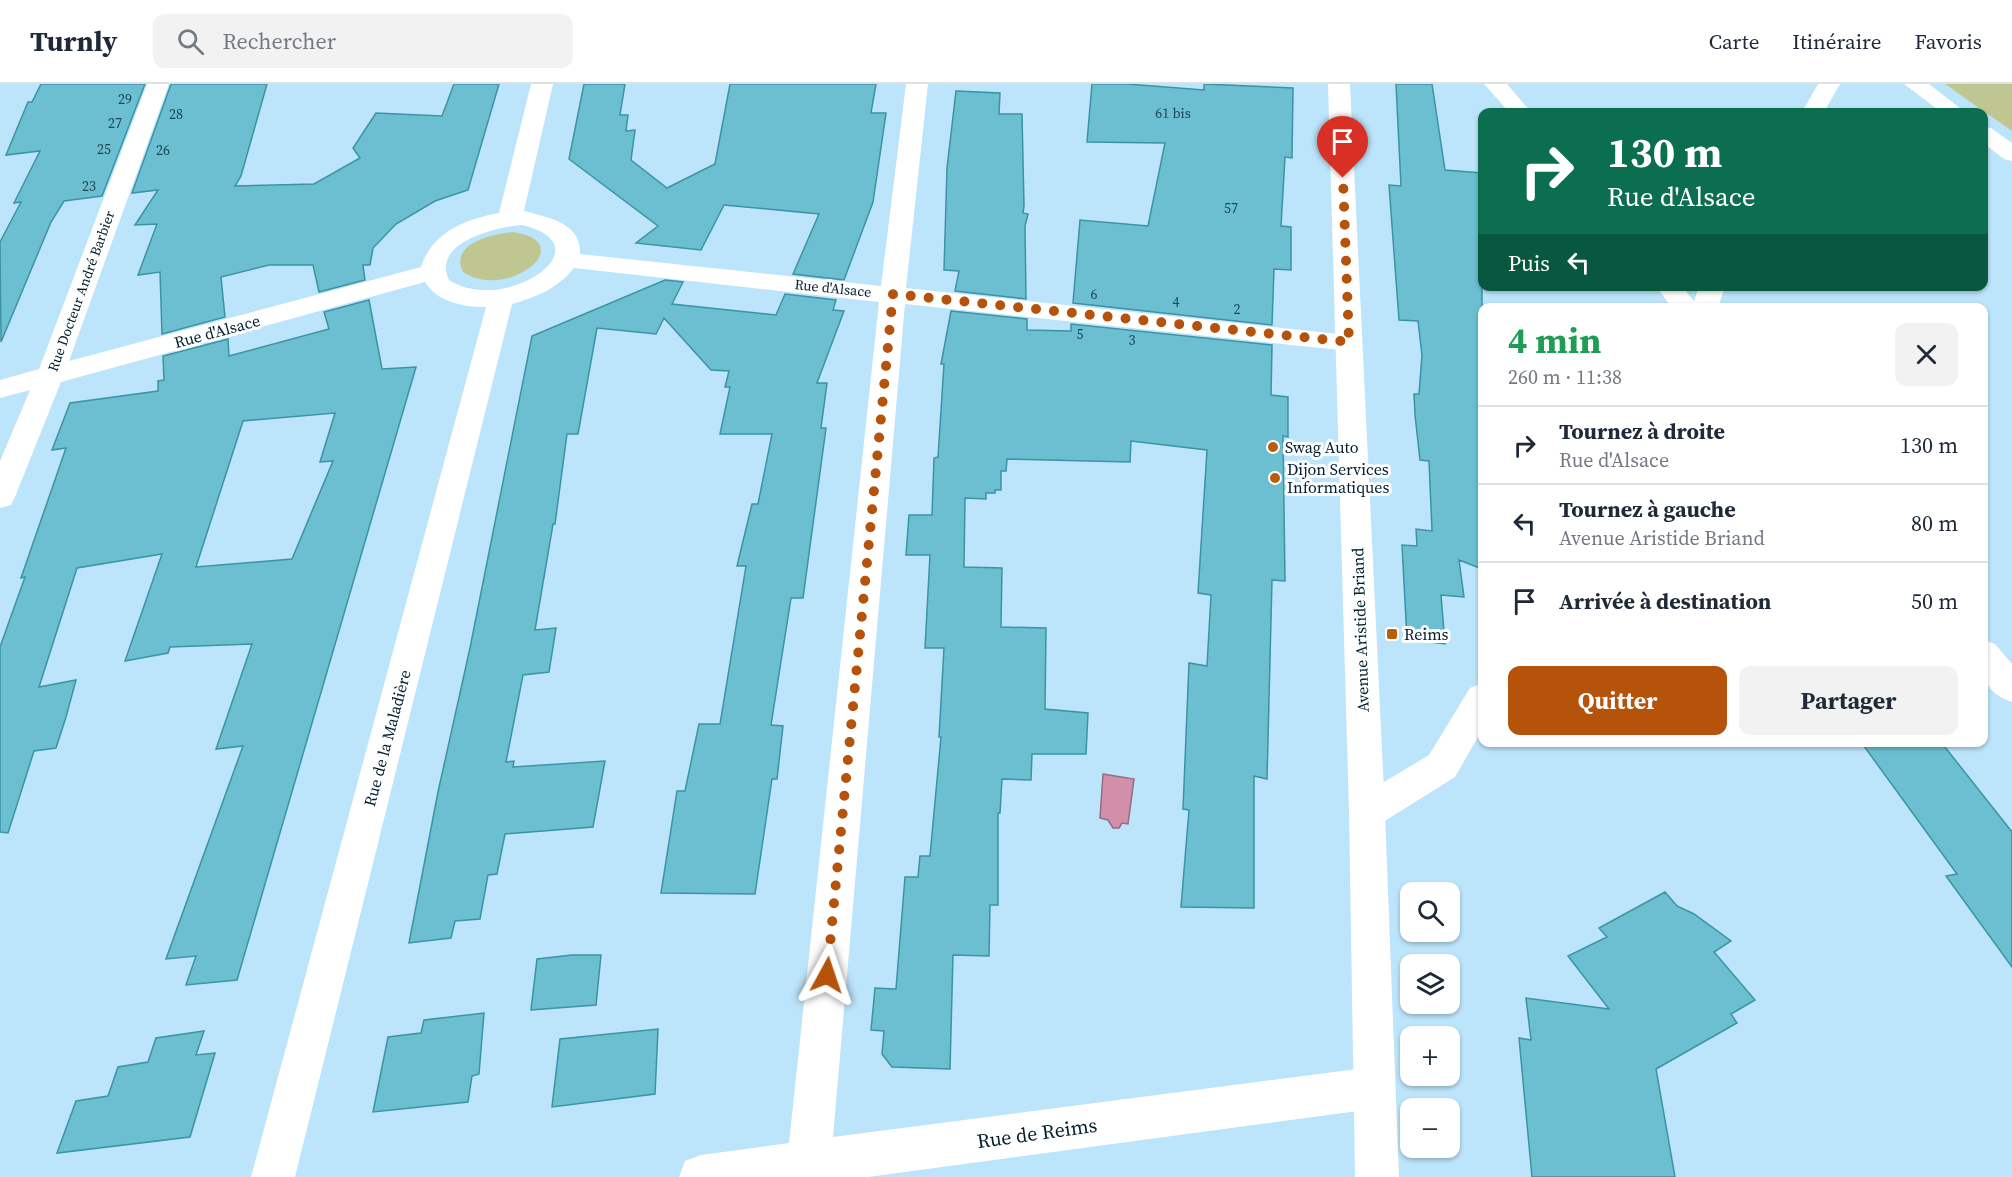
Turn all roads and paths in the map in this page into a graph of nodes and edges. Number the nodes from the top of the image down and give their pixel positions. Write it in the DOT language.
graph roads {
  1 [pos="158,84"];
  2 [pos="542,84"];
  3 [pos="917,84"];
  4 [pos="1339,84"];
  5 [pos="1495,84"];
  6 [pos="1829,84"];
  7 [pos="1915,84"];
  8 [pos="1516,108"];
  9 [pos="1815,108"];
  10 [pos="1948,108"];
  11 [pos="1988,137"];
  12 [pos="2012,154"];
  13 [pos="510,219"];
  14 [pos="567,259"];
  15 [pos="433,272"];
  16 [pos="1672,291"];
  17 [pos="893,294"];
  18 [pos="501,298"];
  19 [pos="1682,303"];
  20 [pos="1349,342"];
  21 [pos="50,376"];
  22 [pos="0,389"];
  23 [pos="0,497"];
  24 [pos="1988,660"];
  25 [pos="2012,688"];
  26 [pos="1478,705"];
  27 [pos="1367,812"];
  28 [pos="1373,1088"];
  29 [pos="809,1163"];
  30 [pos="273,1177"];
  31 [pos="701,1177"];
  32 [pos="1377,1177"];
  1 -- 21 [label="street, Rue Docteur André Barbier"];
  2 -- 13 [label="street"];
  3 -- 17 [label="street"];
  4 -- 20 [label="street, Avenue Aristide Briand"];
  5 -- 8 [label="street"];
  6 -- 9 [label="street"];
  7 -- 10 [label="street"];
  11 -- 12 [label="street"];
  13 -- 14 [label="street"];
  13 -- 15 [label="street"];
  14 -- 17 [label="street, Rue d'Alsace"];
  14 -- 18 [label="street"];
  15 -- 18 [label="street"];
  15 -- 21 [label="street, Rue d'Alsace"];
  16 -- 19 [label="street"];
  17 -- 20 [label="street, Rue d'Alsace"];
  17 -- 29 [label="street"];
  18 -- 30 [label="street, Rue de la Maladière"];
  20 -- 27 [label="street, Avenue Aristide Briand"];
  21 -- 22 [label="street, Rue d'Alsace"];
  21 -- 23 [label="street, Rue Docteur André Barbier"];
  24 -- 25 [label="street"];
  26 -- 27 [label="street"];
  27 -- 28 [label="street, Avenue Aristide Briand"];
  28 -- 29 [label="street, Rue de Reims"];
  28 -- 32 [label="street, Avenue Aristide Briand"];
  29 -- 31 [label="street, Rue de Reims"];
}
